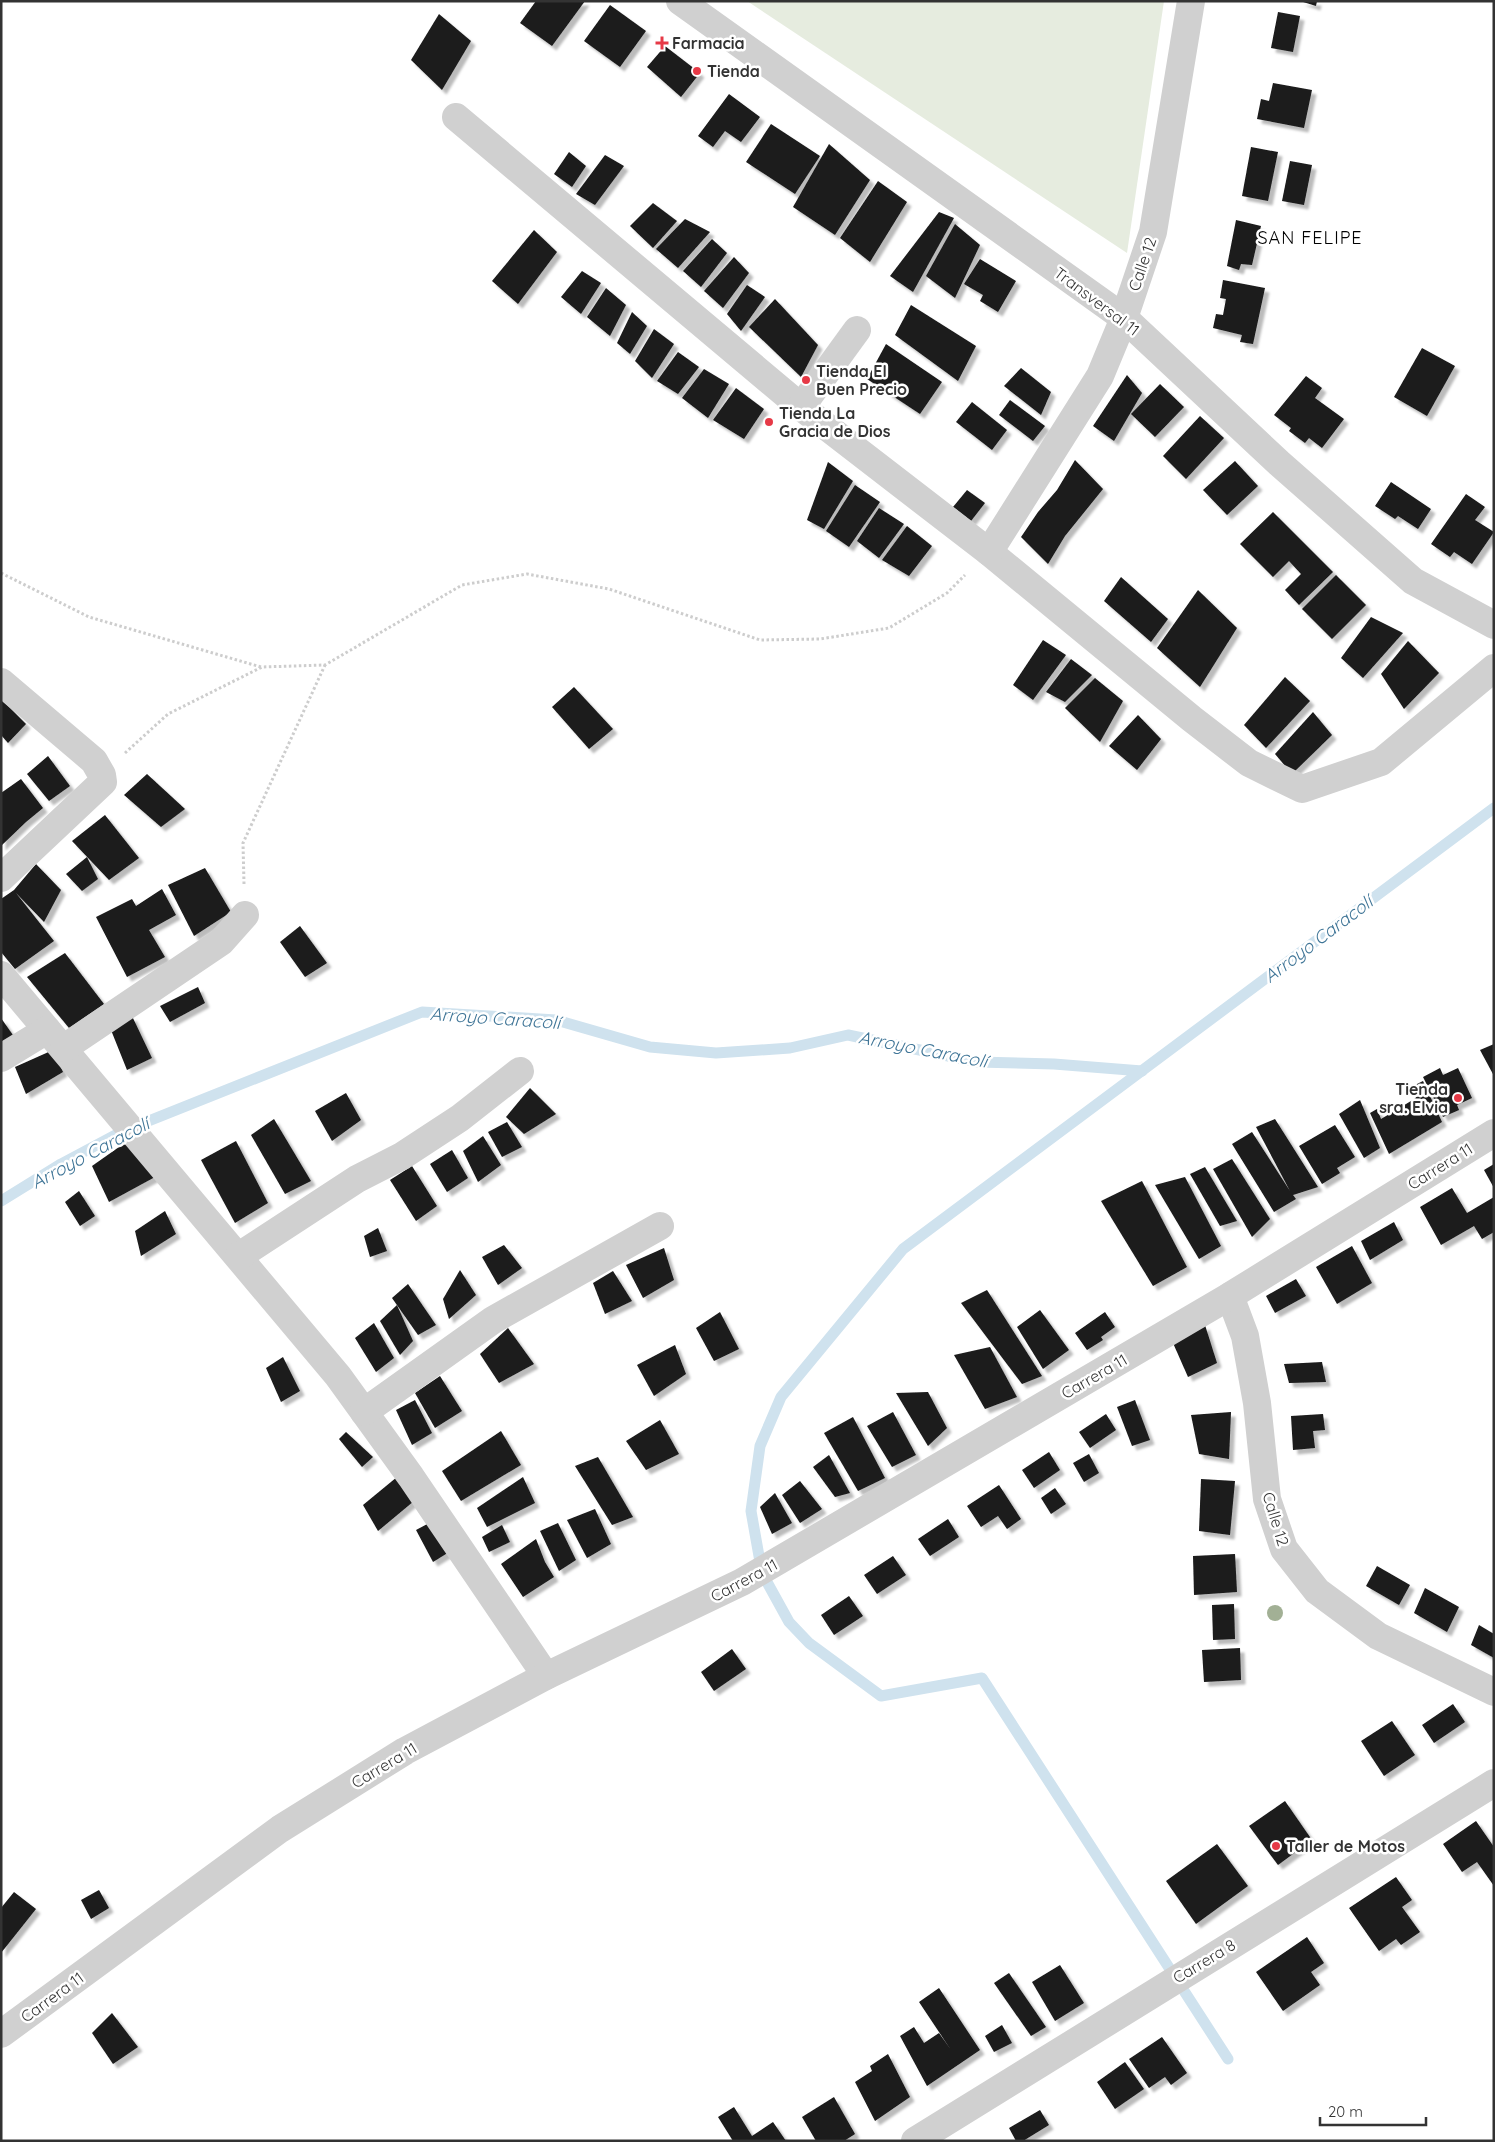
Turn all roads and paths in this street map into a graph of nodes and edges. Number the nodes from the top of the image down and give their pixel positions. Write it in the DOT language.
graph roads {
  1 [pos="680,1"];
  2 [pos="1191,1"];
  3 [pos="456,117"];
  4 [pos="1124,318"];
  5 [pos="857,330"];
  6 [pos="800,407"];
  7 [pos="989,552"];
  8 [pos="1,572"];
  9 [pos="1494,625"];
  10 [pos="325,665"];
  11 [pos="262,667"];
  12 [pos="1494,668"];
  13 [pos="1,682"];
  14 [pos="102,775"];
  15 [pos="1,878"];
  16 [pos="245,915"];
  17 [pos="1,975"];
  18 [pos="56,1039"];
  19 [pos="1,1058"];
  20 [pos="520,1071"];
  21 [pos="1494,1133"];
  22 [pos="660,1226"];
  23 [pos="239,1256"];
  24 [pos="1230,1296"];
  25 [pos="364,1412"];
  26 [pos="546,1676"];
  27 [pos="1494,1692"];
  28 [pos="1494,1783"];
  29 [pos="1,2034"];
  30 [pos="915,2141"];
  1 -- 4 [label="street, Transversal 11"];
  2 -- 4 [label="street, Calle 12"];
  3 -- 6 [label="street"];
  4 -- 7 [label="street, Calle 12"];
  4 -- 9 [label="street, Transversal 11"];
  5 -- 6 [label="street"];
  6 -- 7 [label="street"];
  7 -- 10 [label="path"];
  7 -- 12 [label="street"];
  8 -- 11 [label="path"];
  10 -- 11 [label="path"];
  10 -- 16 [label="path"];
  11 -- 14 [label="path"];
  13 -- 14 [label="street"];
  14 -- 15 [label="street"];
  16 -- 18 [label="street"];
  17 -- 18 [label="street"];
  18 -- 19 [label="street"];
  18 -- 23 [label="street"];
  20 -- 23 [label="street"];
  21 -- 24 [label="street, Carrera 11"];
  22 -- 25 [label="street"];
  23 -- 25 [label="street"];
  24 -- 26 [label="street, Carrera 11"];
  24 -- 27 [label="street, Calle 12"];
  25 -- 26 [label="street"];
  26 -- 29 [label="street, Carrera 11"];
  28 -- 30 [label="street, Carrera 8"];
}
